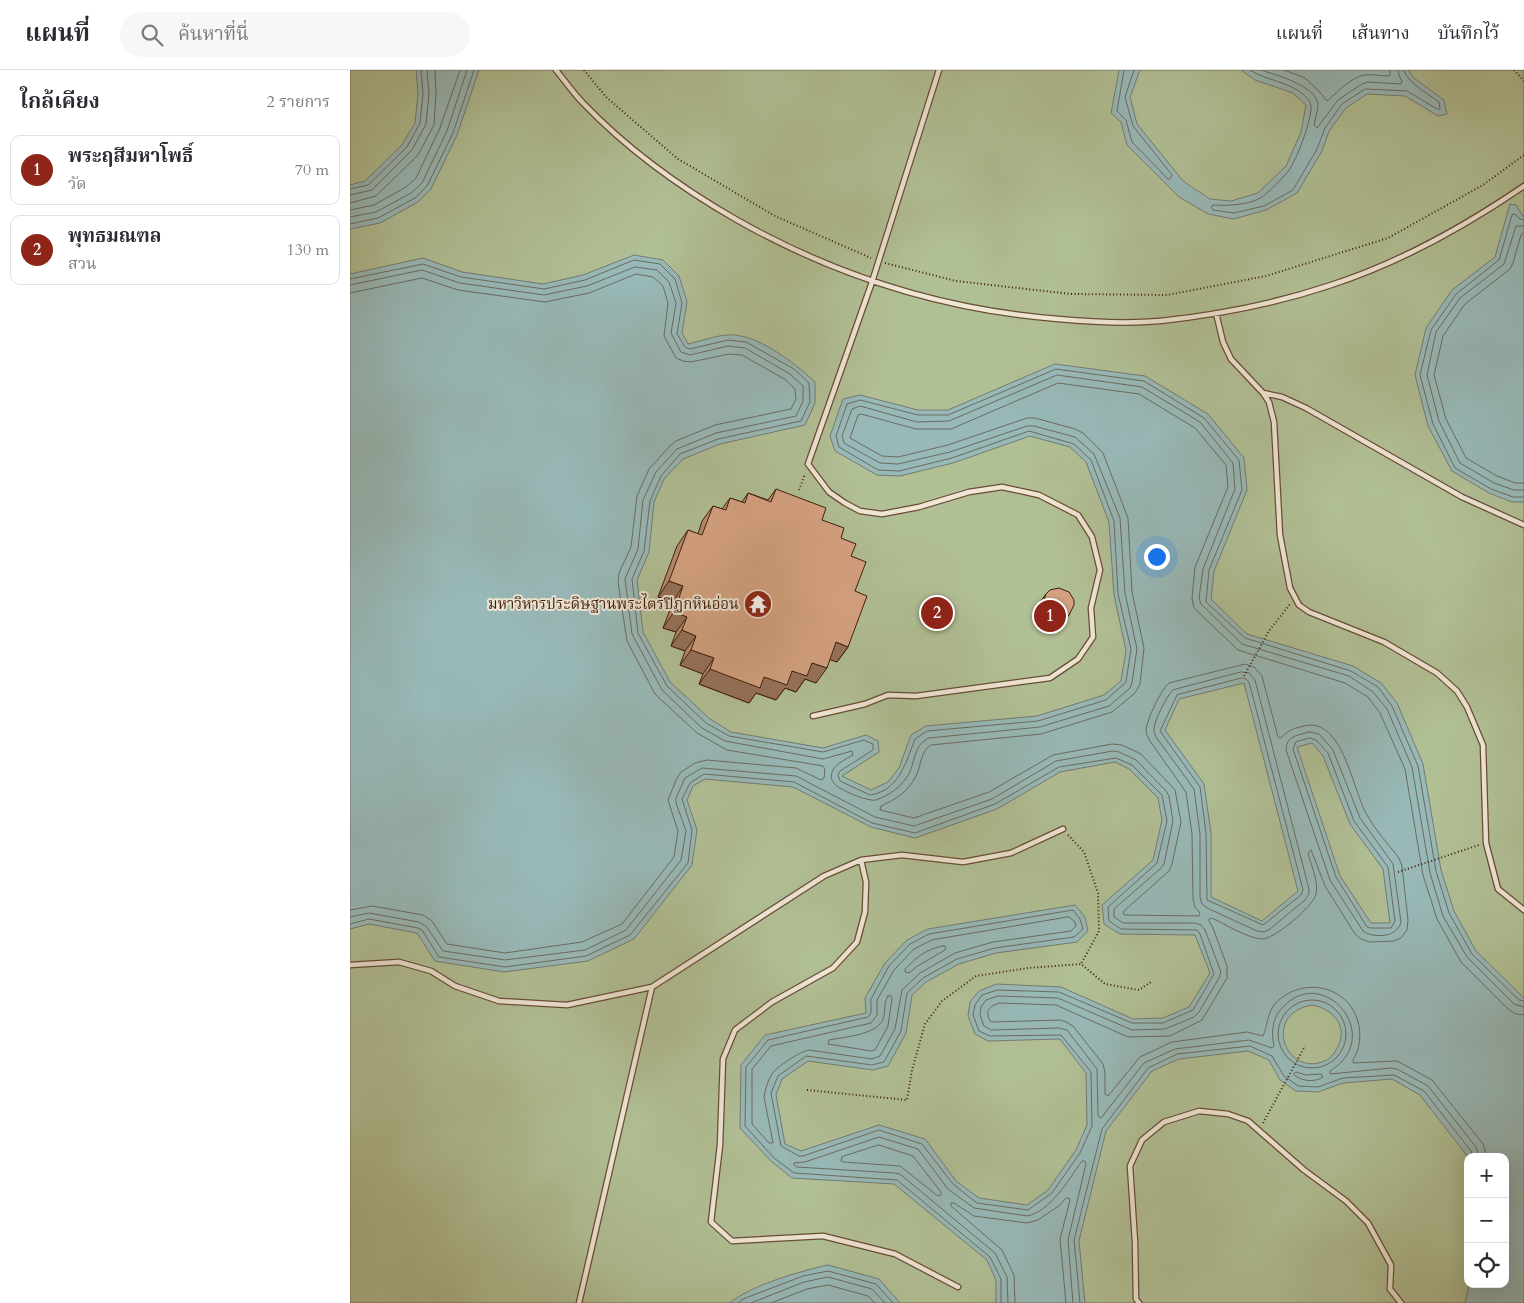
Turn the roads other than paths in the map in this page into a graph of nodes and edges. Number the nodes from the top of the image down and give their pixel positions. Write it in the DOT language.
graph roads {
  1 [pos="556,70"];
  2 [pos="939,70"];
  3 [pos="1524,186"];
  4 [pos="872,282"];
  5 [pos="1216,313"];
  6 [pos="1263,393"];
  7 [pos="1524,525"];
  8 [pos="813,716"];
  9 [pos="1063,829"];
  10 [pos="861,860"];
  11 [pos="1524,910"];
  12 [pos="350,965"];
  13 [pos="652,987"];
  14 [pos="958,1287"];
  15 [pos="579,1303"];
  16 [pos="1138,1303"];
  17 [pos="1401,1303"];
  1 -- 4 [label="lane"];
  2 -- 4 [label="lane"];
  3 -- 5 [label="lane"];
  4 -- 5 [label="lane"];
  4 -- 8 [label="lane"];
  5 -- 6 [label="lane"];
  6 -- 7 [label="lane"];
  6 -- 11 [label="lane"];
  9 -- 10 [label="lane"];
  10 -- 13 [label="lane"];
  10 -- 14 [label="lane"];
  12 -- 13 [label="lane"];
  13 -- 15 [label="lane"];
  16 -- 17 [label="lane"];
}
